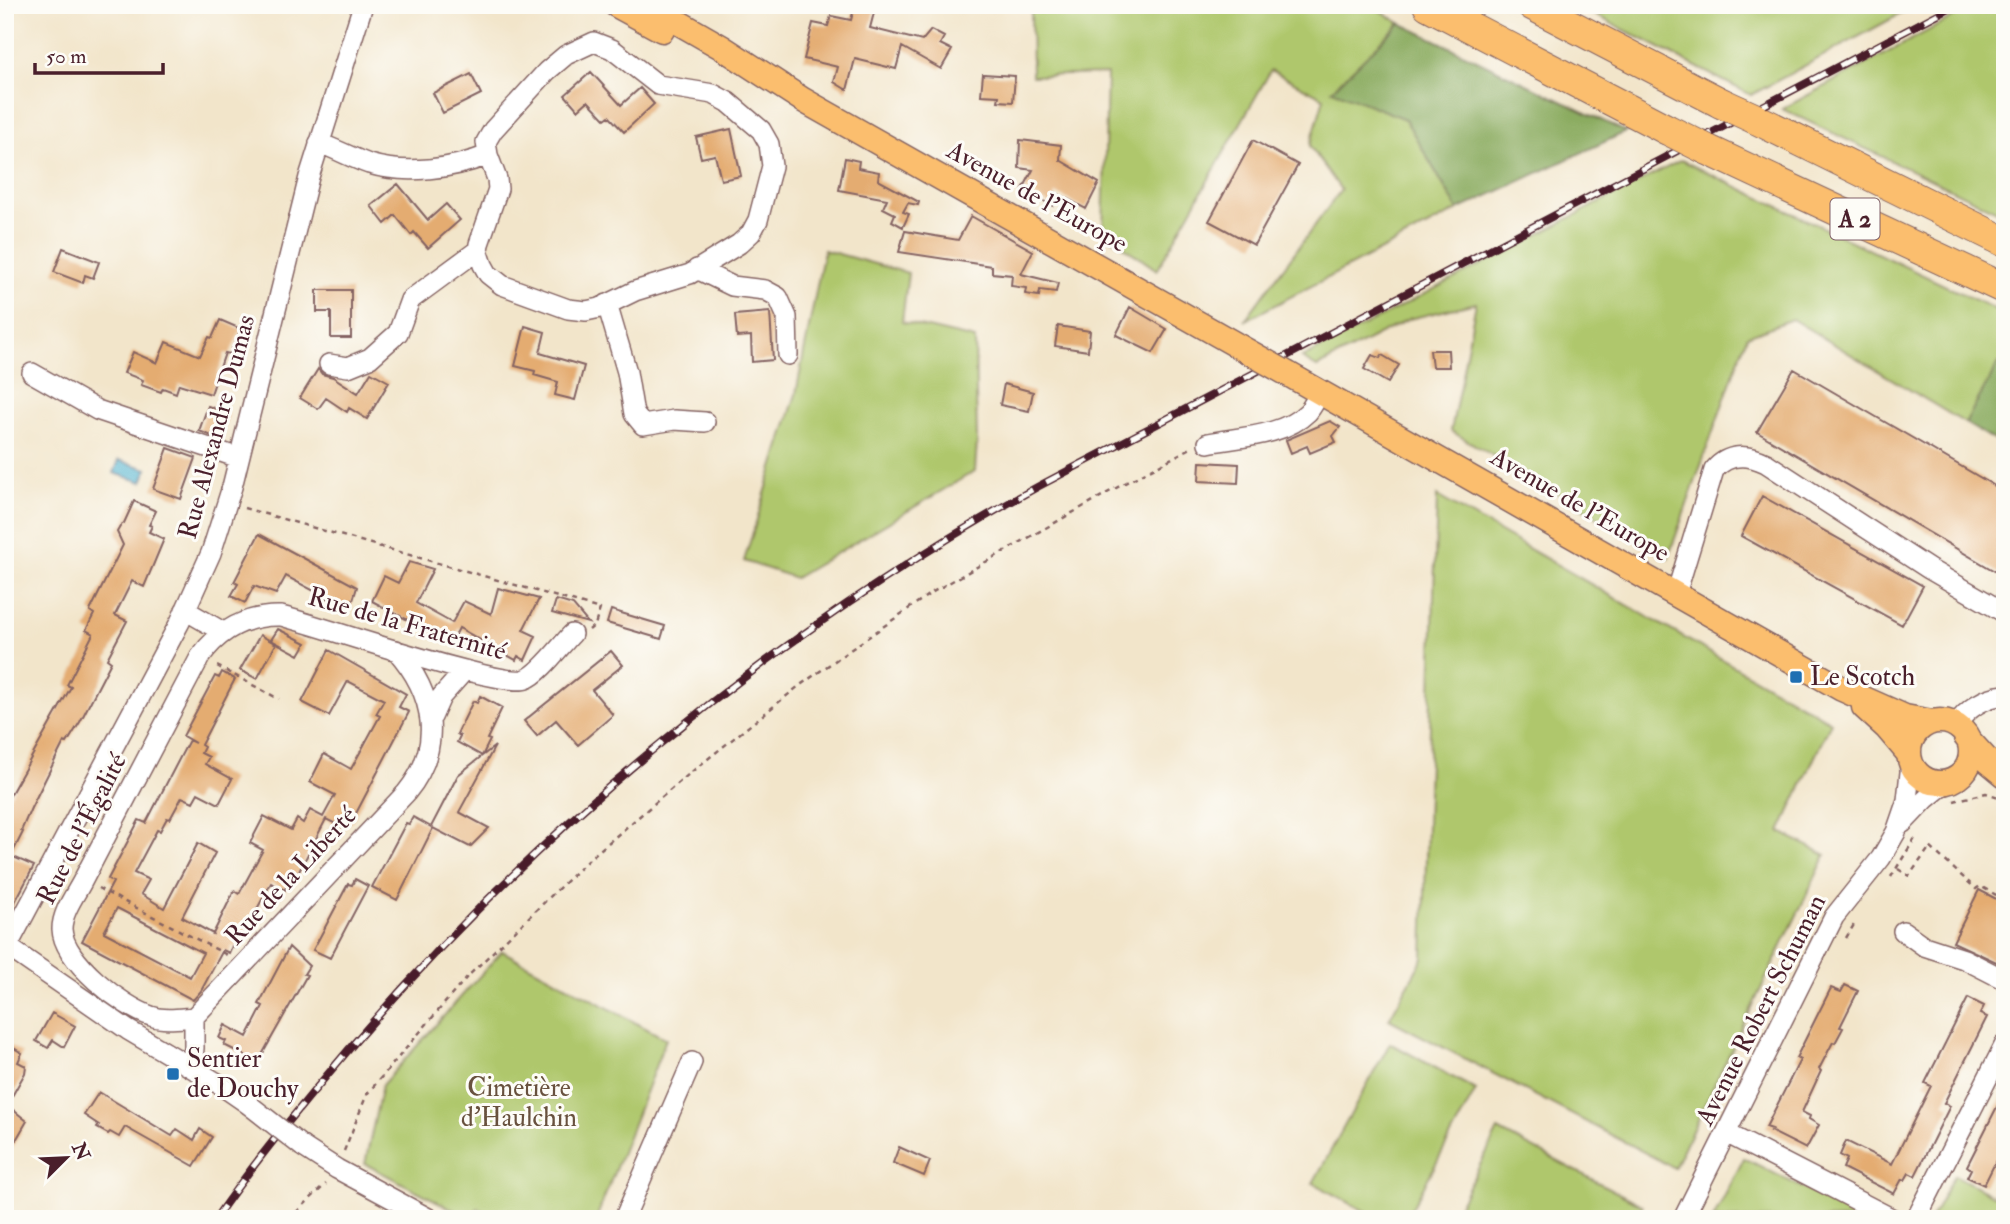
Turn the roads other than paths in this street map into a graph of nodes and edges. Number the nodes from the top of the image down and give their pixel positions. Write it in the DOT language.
graph roads {
  1 [pos="362,5"];
  2 [pos="616,5"];
  3 [pos="648,5"];
  4 [pos="1428,5"];
  5 [pos="1532,5"];
  6 [pos="803,100"];
  7 [pos="319,143"];
  8 [pos="488,155"];
  9 [pos="2005,242"];
  10 [pos="478,250"];
  11 [pos="697,270"];
  12 [pos="2005,289"];
  13 [pos="607,304"];
  14 [pos="789,355"];
  15 [pos="329,365"];
  16 [pos="32,373"];
  17 [pos="1320,393"];
  18 [pos="705,422"];
  19 [pos="1208,443"];
  20 [pos="239,458"];
  21 [pos="1676,594"];
  22 [pos="186,610"];
  23 [pos="2005,614"];
  24 [pos="252,620"];
  25 [pos="223,632"];
  26 [pos="572,634"];
  27 [pos="396,650"];
  28 [pos="464,670"];
  29 [pos="1842,689"];
  30 [pos="2005,695"];
  31 [pos="432,718"];
  32 [pos="1951,728"];
  33 [pos="1910,759"];
  34 [pos="2005,775"];
  35 [pos="1951,780"];
  36 [pos="2005,787"];
  37 [pos="1896,832"];
  38 [pos="1903,931"];
  39 [pos="6,949"];
  40 [pos="2005,980"];
  41 [pos="194,1017"];
  42 [pos="2005,1045"];
  43 [pos="692,1062"];
  44 [pos="191,1068"];
  45 [pos="1726,1133"];
  46 [pos="430,1219"];
  47 [pos="624,1219"];
  48 [pos="1683,1219"];
  49 [pos="1893,1219"];
  50 [pos="1916,1219"];
  1 -- 7 [label="street, Rue Alexandre Dumas"];
  2 -- 6 [label="main road, Avenue de l'Europe"];
  3 -- 6 [label="main road, Avenue de l'Europe"];
  4 -- 12 [label="highway, A 2, bridge"];
  5 -- 9 [label="highway, A 2, bridge"];
  6 -- 17 [label="main road, Avenue de l'Europe, bridge"];
  7 -- 8 [label="street"];
  7 -- 20 [label="street, Rue Alexandre Dumas"];
  8 -- 10 [label="street"];
  8 -- 11 [label="street"];
  10 -- 13 [label="street"];
  10 -- 15 [label="street"];
  11 -- 13 [label="street"];
  11 -- 14 [label="street"];
  13 -- 18 [label="street"];
  16 -- 20 [label="street"];
  17 -- 19 [label="street"];
  17 -- 21 [label="main road, Avenue de l'Europe"];
  20 -- 22 [label="street, Rue Alexandre Dumas"];
  21 -- 23 [label="street"];
  21 -- 29 [label="main road, Avenue de l'Europe"];
  22 -- 25 [label="street"];
  22 -- 39 [label="street, Rue Alexandre Dumas"];
  24 -- 25 [label="street, Rue de l'Égalité"];
  24 -- 27 [label="street, Rue de la Fraternité"];
  25 -- 41 [label="street, Rue de l'Égalité"];
  26 -- 28 [label="street, Rue de la Fraternité"];
  27 -- 28 [label="street, Rue de la Fraternité"];
  27 -- 31 [label="street, Rue de la Liberté"];
  28 -- 31 [label="street, Rue de la Liberté"];
  29 -- 32 [label="main road, Avenue de l'Europe"];
  29 -- 33 [label="main road, Avenue de l'Europe"];
  30 -- 32 [label="street"];
  31 -- 41 [label="street, Rue de la Liberté"];
  32 -- 33 [label="main road"];
  32 -- 34 [label="main road"];
  32 -- 35 [label="main road"];
  33 -- 35 [label="main road"];
  33 -- 37 [label="street, Avenue Robert Schuman"];
  35 -- 36 [label="main road"];
  35 -- 37 [label="street, Avenue Robert Schuman"];
  37 -- 45 [label="street, Avenue Robert Schuman"];
  38 -- 40 [label="street"];
  39 -- 44 [label="street"];
  41 -- 44 [label="street"];
  42 -- 50 [label="street"];
  43 -- 47 [label="street"];
  44 -- 46 [label="street, bridge"];
  45 -- 48 [label="street, Avenue Robert Schuman"];
  45 -- 49 [label="street"];
}
